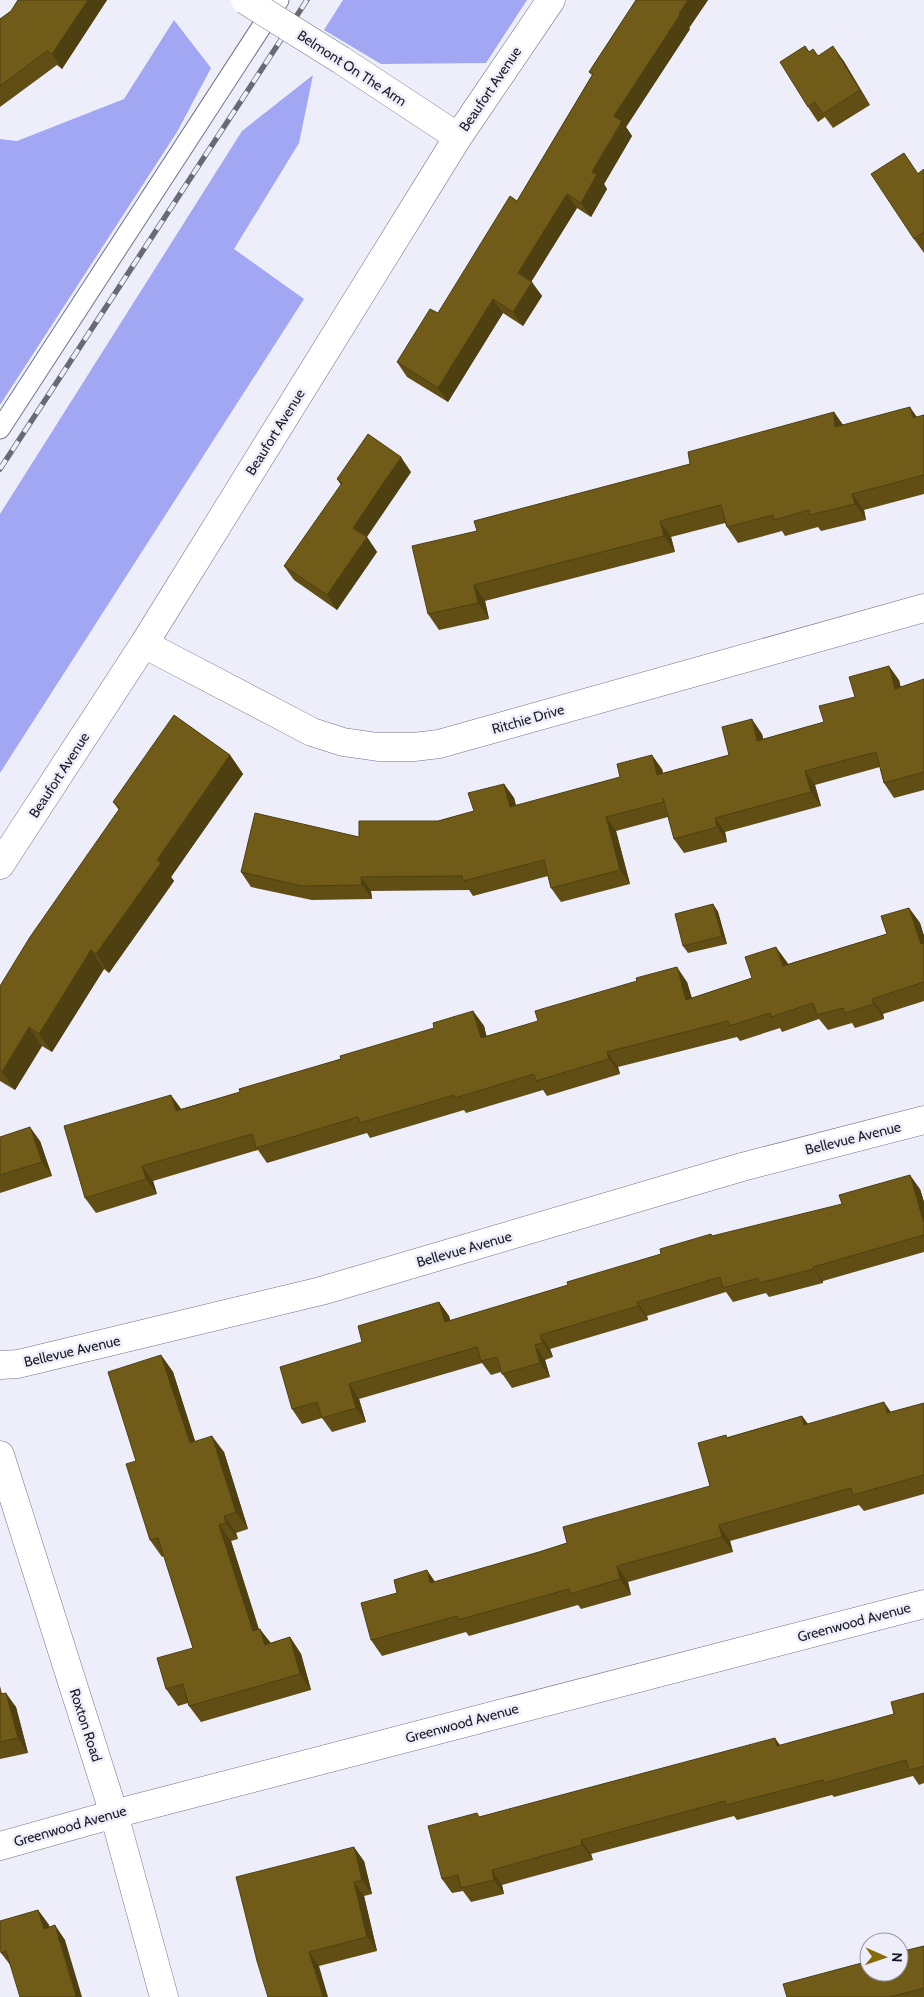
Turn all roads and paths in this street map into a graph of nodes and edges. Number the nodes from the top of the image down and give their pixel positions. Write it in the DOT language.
graph roads {
  1 [pos="245,0"];
  2 [pos="279,0"];
  3 [pos="551,0"];
  4 [pos="458,138"];
  5 [pos="0,429"];
  6 [pos="924,608"];
  7 [pos="144,644"];
  8 [pos="0,865"];
  9 [pos="924,1120"];
  10 [pos="0,1365"];
  11 [pos="0,1455"];
  12 [pos="924,1604"];
  13 [pos="114,1814"];
  14 [pos="0,1846"];
  15 [pos="164,1997"];
  1 -- 4 [label="street, Belmont On The Arm, bridge"];
  2 -- 5 [label="lane"];
  3 -- 4 [label="street, Beaufort Avenue"];
  4 -- 7 [label="street, Beaufort Avenue"];
  6 -- 7 [label="street, Ritchie Drive"];
  7 -- 8 [label="street, Beaufort Avenue"];
  9 -- 10 [label="street, Bellevue Avenue"];
  11 -- 13 [label="street, Roxton Road"];
  12 -- 13 [label="street, Greenwood Avenue"];
  13 -- 14 [label="street, Greenwood Avenue"];
  13 -- 15 [label="street, Roxton Road"];
}
